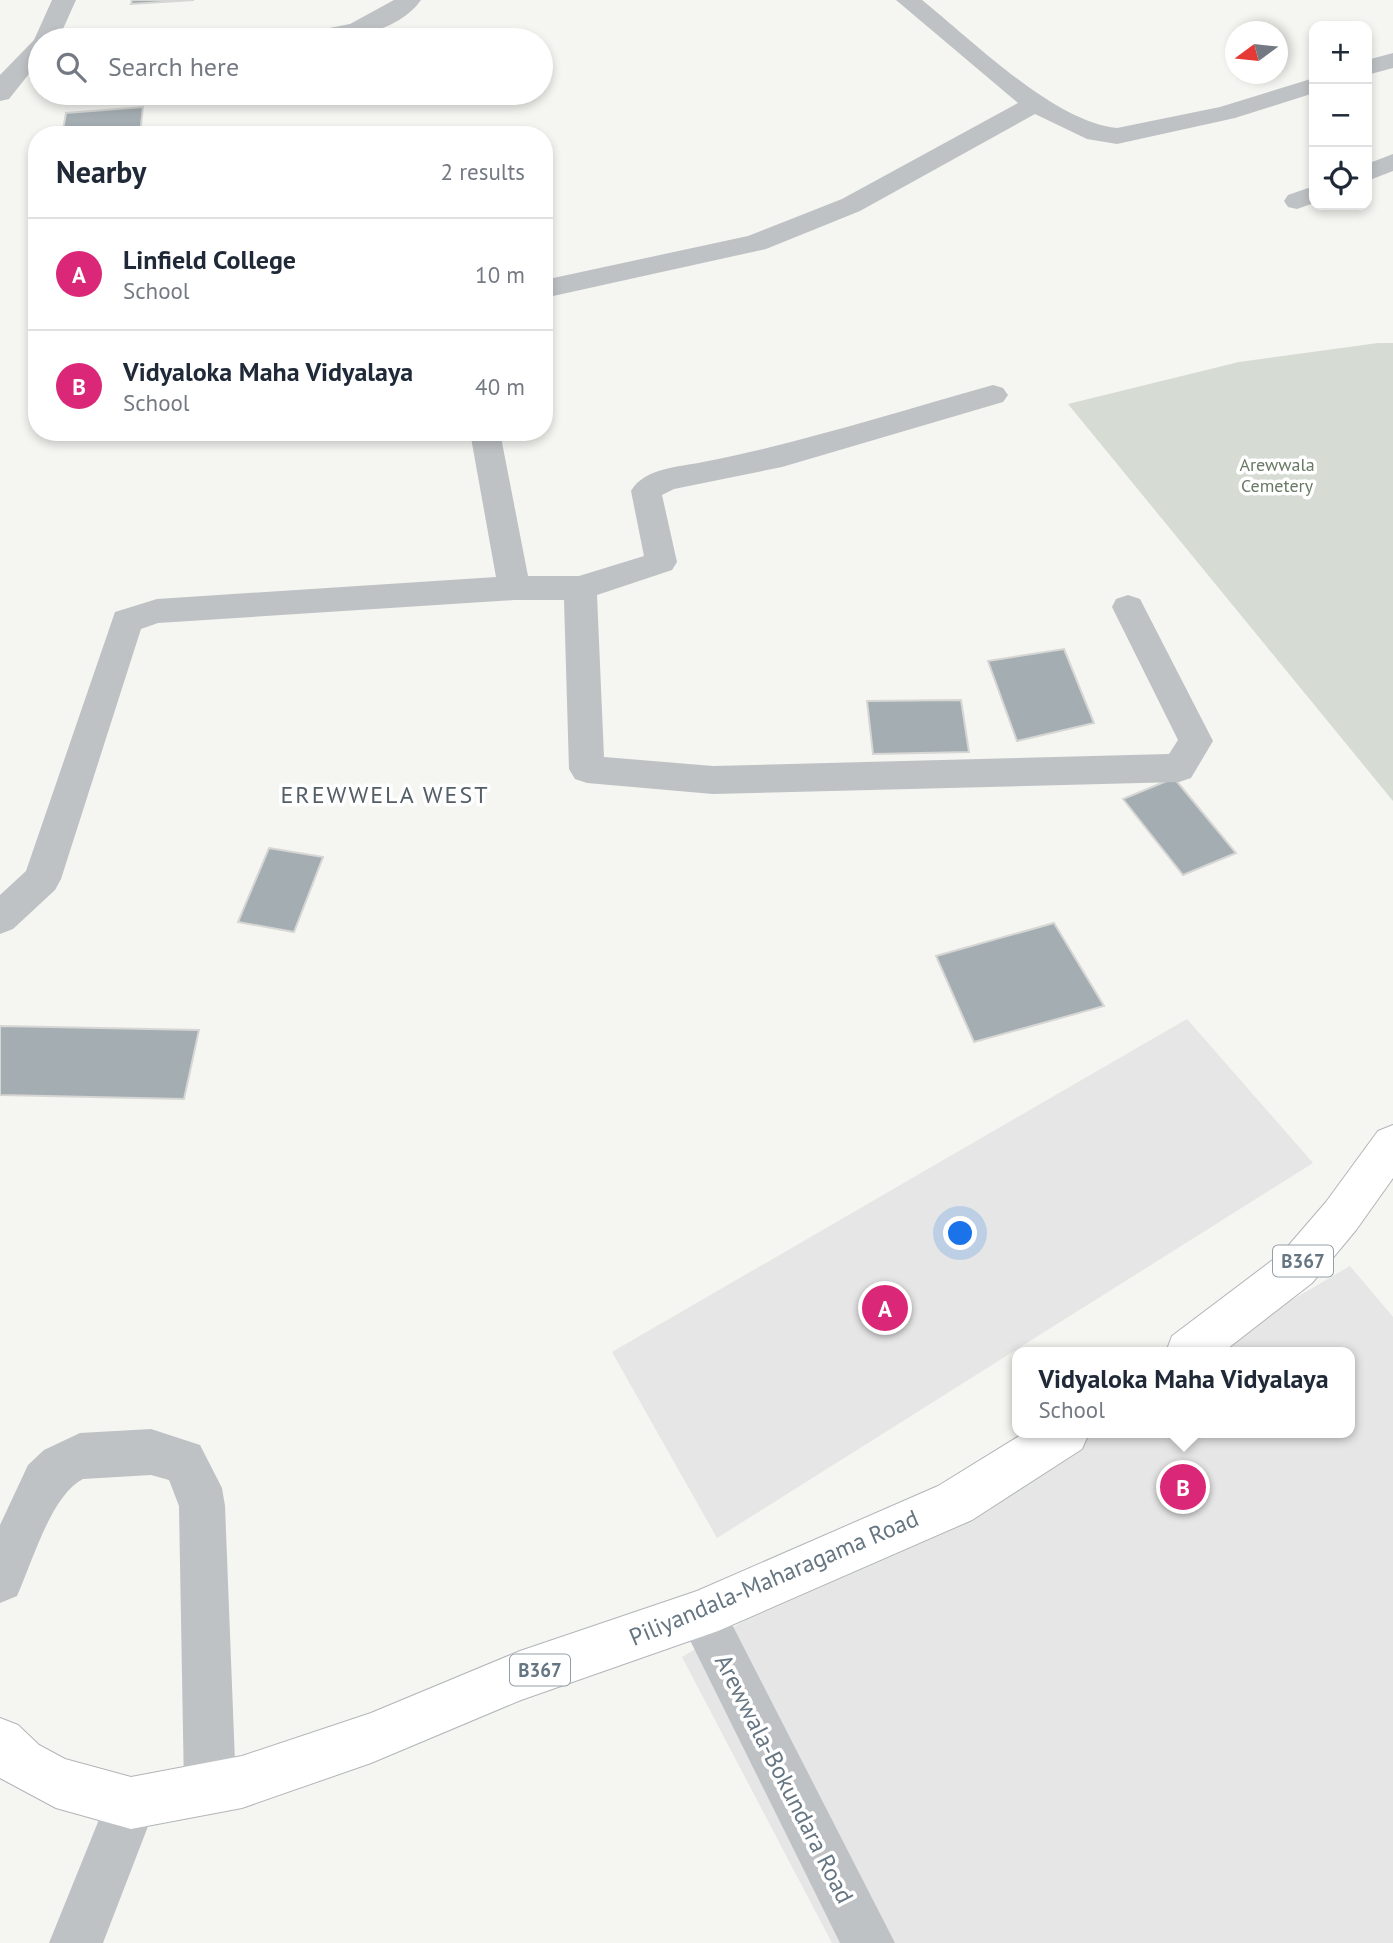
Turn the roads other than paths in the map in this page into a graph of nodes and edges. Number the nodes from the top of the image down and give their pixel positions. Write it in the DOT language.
graph roads {
  1 [pos="64,0"];
  2 [pos="409,0"];
  3 [pos="908,0"];
  4 [pos="51,28"];
  5 [pos="363,28"];
  6 [pos="12,42"];
  7 [pos="28,42"];
  8 [pos="28,60"];
  9 [pos="1393,60"];
  10 [pos="1372,66"];
  11 [pos="28,82"];
  12 [pos="1309,87"];
  13 [pos="2,89"];
  14 [pos="1035,104"];
  15 [pos="1393,162"];
  16 [pos="1372,171"];
  17 [pos="553,287"];
  18 [pos="993,395"];
  19 [pos="487,441"];
  20 [pos="514,588"];
  21 [pos="580,588"];
  22 [pos="1128,607"];
  23 [pos="0,918"];
  24 [pos="1393,1144"];
  25 [pos="1194,1347"];
  26 [pos="1058,1438"];
  27 [pos="0,1579"];
  28 [pos="701,1614"];
  29 [pos="0,1743"];
  30 [pos="210,1788"];
  31 [pos="131,1803"];
  32 [pos="76,1943"];
  33 [pos="868,1943"];
  1 -- 4 [label="street"];
  2 -- 5 [label="street"];
  3 -- 14 [label="street"];
  6 -- 7 [label="street"];
  8 -- 13 [label="street"];
  9 -- 10 [label="street"];
  11 -- 13 [label="street"];
  12 -- 14 [label="street"];
  14 -- 17 [label="street"];
  15 -- 16 [label="street"];
  18 -- 21 [label="street"];
  19 -- 20 [label="street"];
  20 -- 21 [label="street"];
  20 -- 23 [label="street"];
  21 -- 22 [label="street"];
  24 -- 25 [label="main road, B367"];
  26 -- 28 [label="main road, Piliyandala-Maharagama Road / B367"];
  27 -- 30 [label="street"];
  28 -- 30 [label="main road, Piliyandala-Maharagama Road / B367"];
  28 -- 33 [label="street, Arewwala-Bokundara Road"];
  29 -- 31 [label="main road, Piliyandala-Maharagama Road / B367"];
  30 -- 31 [label="main road, Piliyandala-Maharagama Road / B367"];
  31 -- 32 [label="street"];
}
